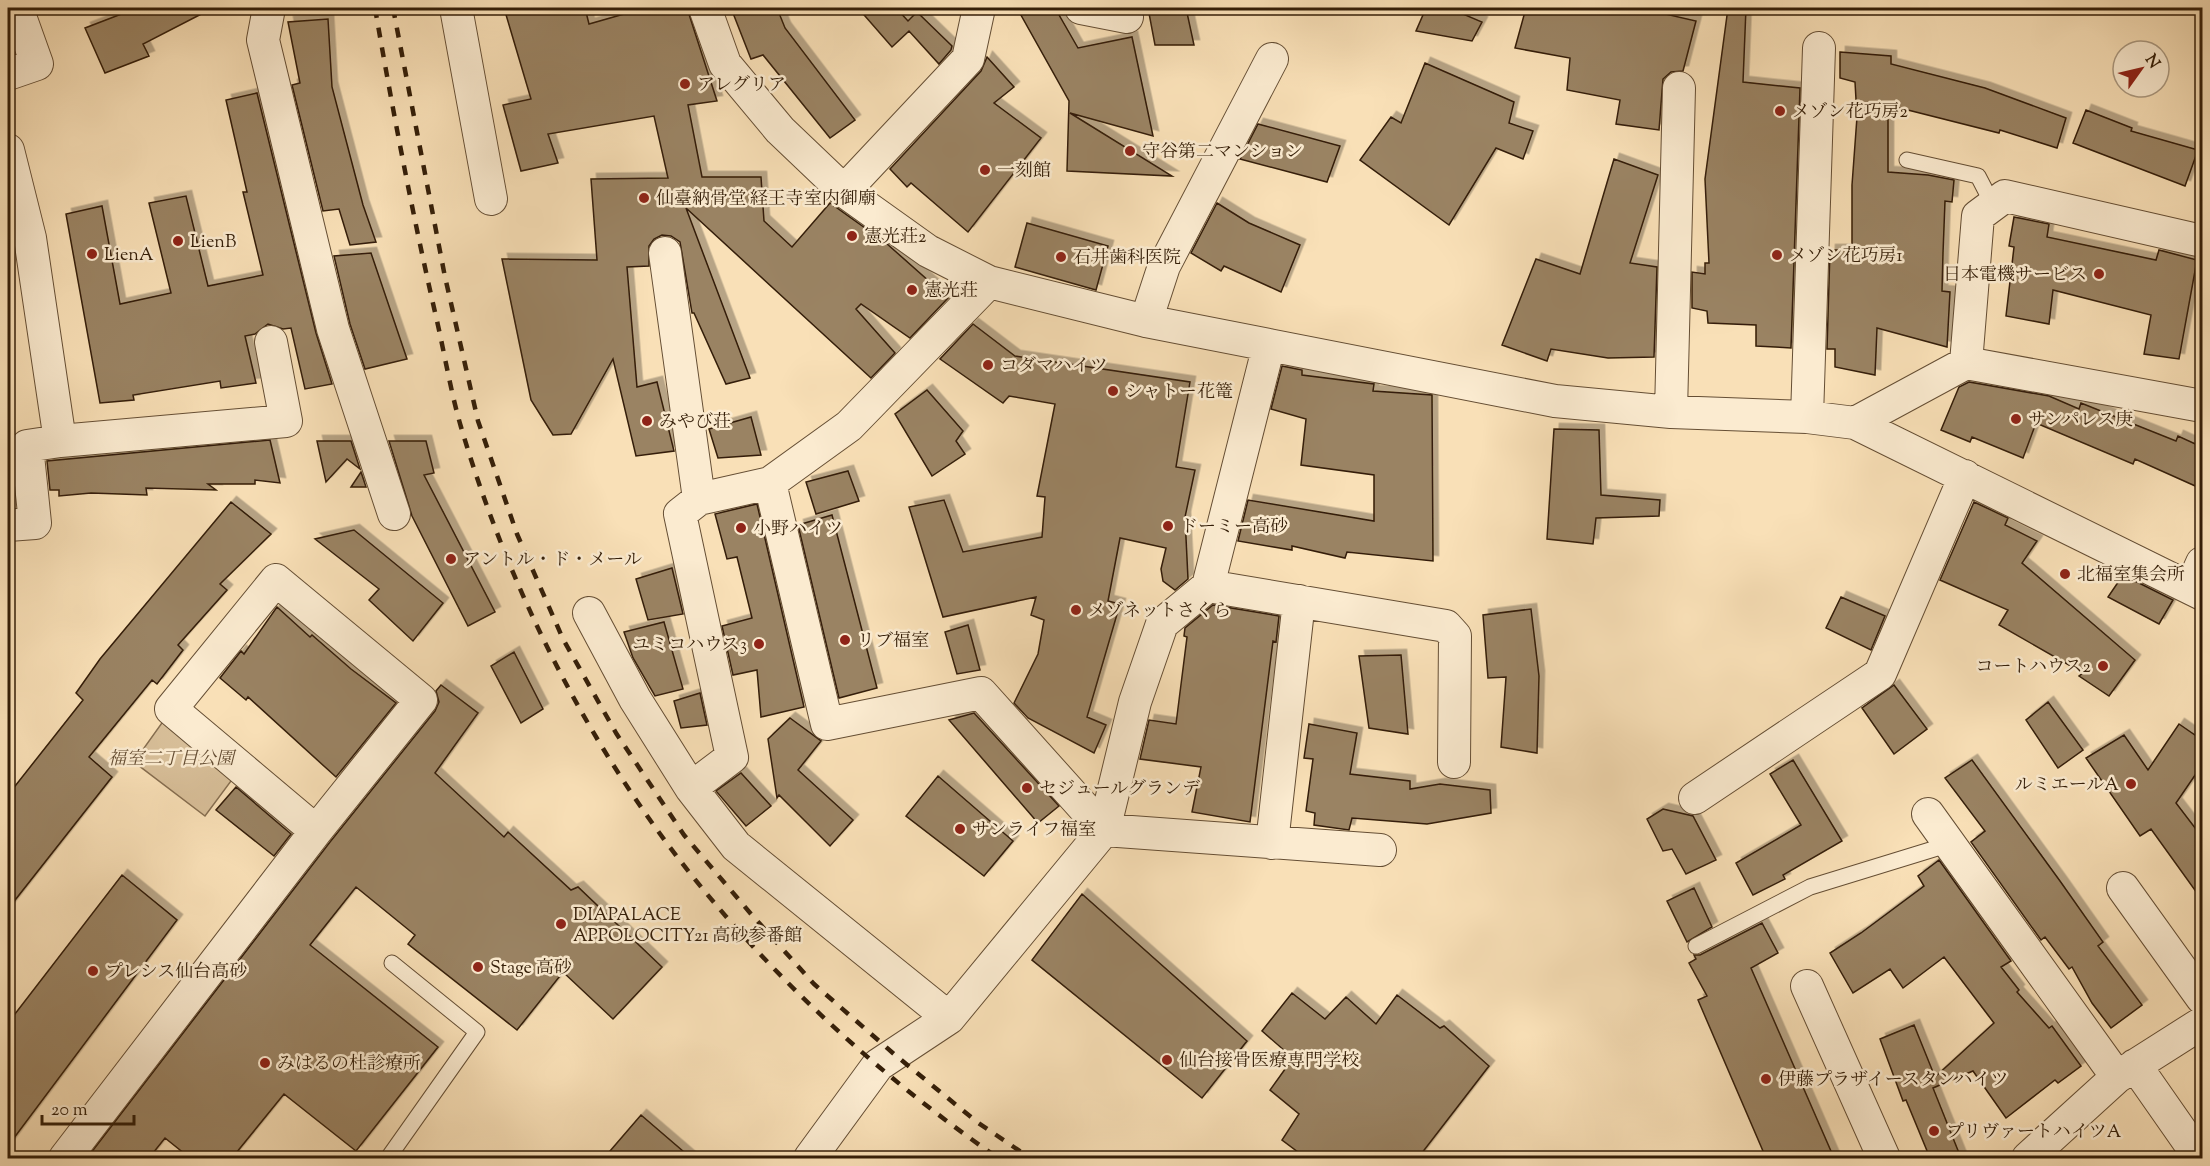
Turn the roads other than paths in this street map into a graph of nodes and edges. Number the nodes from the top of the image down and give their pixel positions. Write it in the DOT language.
graph roads {
  1 [pos="17,8"];
  2 [pos="269,8"];
  3 [pos="456,8"];
  4 [pos="705,8"];
  5 [pos="979,8"];
  6 [pos="1081,8"];
  7 [pos="1127,17"];
  8 [pos="1820,48"];
  9 [pos="1272,59"];
  10 [pos="8,74"];
  11 [pos="1679,87"];
  12 [pos="8,150"];
  13 [pos="1907,160"];
  14 [pos="844,191"];
  15 [pos="491,199"];
  16 [pos="1993,205"];
  17 [pos="2202,241"];
  18 [pos="665,253"];
  19 [pos="989,282"];
  20 [pos="1146,321"];
  21 [pos="271,342"];
  22 [pos="1269,345"];
  23 [pos="1966,363"];
  24 [pos="2202,406"];
  25 [pos="1671,412"];
  26 [pos="1807,417"];
  27 [pos="1855,423"];
  28 [pos="60,441"];
  29 [pos="1965,477"];
  30 [pos="770,483"];
  31 [pos="699,499"];
  32 [pos="394,514"];
  33 [pos="8,525"];
  34 [pos="2199,582"];
  35 [pos="1208,586"];
  36 [pos="1299,601"];
  37 [pos="589,613"];
  38 [pos="1454,762"];
  39 [pos="691,788"];
  40 [pos="1695,798"];
  41 [pos="1928,814"];
  42 [pos="1104,830"];
  43 [pos="316,831"];
  44 [pos="1272,843"];
  45 [pos="1950,844"];
  46 [pos="1380,850"];
  47 [pos="2123,888"];
  48 [pos="1696,946"];
  49 [pos="392,963"];
  50 [pos="1807,986"];
  51 [pos="2202,998"];
  52 [pos="948,1018"];
  53 [pos="2202,1023"];
  54 [pos="2126,1071"];
  55 [pos="65,1158"];
  56 [pos="388,1158"];
  57 [pos="810,1158"];
  58 [pos="1884,1158"];
  59 [pos="2028,1158"];
  60 [pos="2200,1158"];
  1 -- 10 [label="street"];
  2 -- 32 [label="street"];
  3 -- 15 [label="street"];
  4 -- 14 [label="street"];
  5 -- 14 [label="street"];
  6 -- 7 [label="street"];
  8 -- 26 [label="street"];
  9 -- 20 [label="street"];
  11 -- 25 [label="street"];
  12 -- 28 [label="street"];
  13 -- 16 [label="lane"];
  14 -- 19 [label="street"];
  16 -- 17 [label="street"];
  16 -- 23 [label="street"];
  18 -- 31 [label="street"];
  19 -- 20 [label="street"];
  19 -- 30 [label="street"];
  20 -- 22 [label="street"];
  21 -- 28 [label="street"];
  22 -- 25 [label="street"];
  22 -- 35 [label="street"];
  23 -- 24 [label="street"];
  23 -- 27 [label="street"];
  25 -- 26 [label="street"];
  26 -- 27 [label="street"];
  27 -- 29 [label="street"];
  28 -- 33 [label="street"];
  29 -- 34 [label="street"];
  29 -- 40 [label="street"];
  30 -- 31 [label="street"];
  30 -- 42 [label="street"];
  31 -- 39 [label="street"];
  35 -- 36 [label="street"];
  35 -- 42 [label="street"];
  36 -- 38 [label="street"];
  36 -- 44 [label="street"];
  37 -- 39 [label="street"];
  39 -- 52 [label="street"];
  41 -- 45 [label="street"];
  42 -- 44 [label="street"];
  42 -- 52 [label="street"];
  43 -- 43 [label="street"];
  43 -- 55 [label="street"];
  44 -- 46 [label="street"];
  45 -- 48 [label="lane"];
  45 -- 54 [label="street"];
  47 -- 51 [label="street"];
  49 -- 56 [label="lane"];
  50 -- 58 [label="street"];
  52 -- 57 [label="street"];
  53 -- 54 [label="street"];
  54 -- 59 [label="street"];
  54 -- 60 [label="street"];
}
